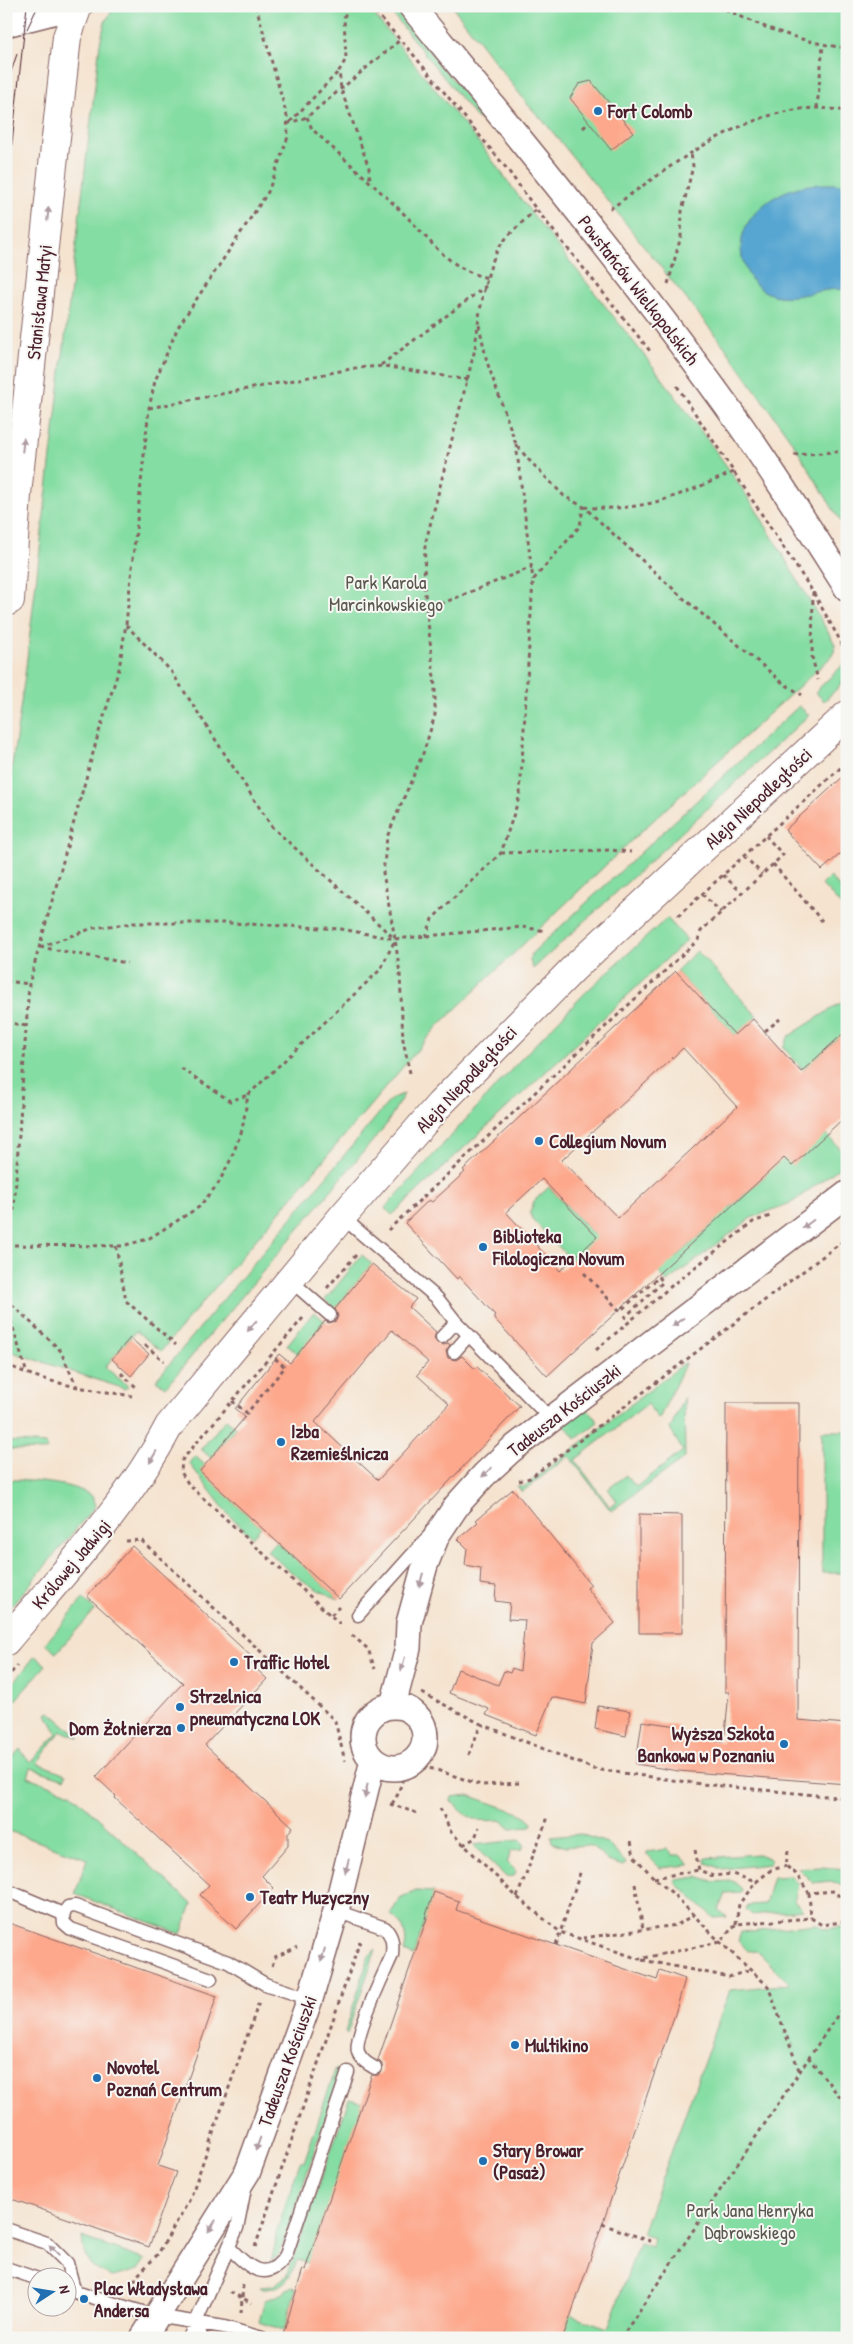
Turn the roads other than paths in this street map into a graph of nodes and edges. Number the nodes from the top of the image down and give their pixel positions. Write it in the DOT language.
graph roads {
  1 [pos="411,6"];
  2 [pos="420,6"];
  3 [pos="69,13"];
  4 [pos="6,24"];
  5 [pos="430,29"];
  6 [pos="847,588"];
  7 [pos="8,601"];
  8 [pos="847,716"];
  9 [pos="847,1194"];
  10 [pos="342,1217"];
  11 [pos="287,1284"];
  12 [pos="330,1315"];
  13 [pos="456,1322"];
  14 [pos="469,1335"];
  15 [pos="442,1337"];
  16 [pos="454,1352"];
  17 [pos="551,1419"];
  18 [pos="134,1485"];
  19 [pos="457,1505"];
  20 [pos="358,1615"];
  21 [pos="6,1641"];
  22 [pos="393,1705"];
  23 [pos="372,1760"];
  24 [pos="6,1890"];
  25 [pos="336,1911"];
  26 [pos="63,1914"];
  27 [pos="211,1979"];
  28 [pos="310,1999"];
  29 [pos="375,2068"];
  30 [pos="348,2072"];
  31 [pos="248,2171"];
  32 [pos="6,2229"];
  33 [pos="229,2248"];
  34 [pos="67,2266"];
  35 [pos="6,2268"];
  36 [pos="28,2276"];
  37 [pos="78,2293"];
  38 [pos="156,2316"];
  39 [pos="196,2324"];
  40 [pos="143,2338"];
  41 [pos="189,2338"];
  42 [pos="202,2338"];
  43 [pos="262,2338"];
  1 -- 5 [label="street, Powstańców Wielkopolskich"];
  2 -- 5 [label="street"];
  3 -- 4 [label="street"];
  7 -- 3 [label="street, Stanisława Matyi, one-way"];
  5 -- 6 [label="street, Powstańców Wielkopolskich"];
  8 -- 10 [label="street, Aleja Niepodległości"];
  9 -- 17 [label="street, Tadeusza Kościuszki, one-way"];
  10 -- 11 [label="street, Aleja Niepodległości"];
  10 -- 13 [label="lane"];
  11 -- 12 [label="lane"];
  11 -- 18 [label="street, Aleja Niepodległości, one-way"];
  13 -- 14 [label="lane"];
  13 -- 15 [label="lane"];
  14 -- 16 [label="lane"];
  14 -- 17 [label="lane"];
  17 -- 19 [label="street, Tadeusza Kościuszki, one-way"];
  18 -- 21 [label="street, Królowej Jadwigi"];
  19 -- 20 [label="lane"];
  19 -- 22 [label="street, Tadeusza Kościuszki, one-way"];
  22 -- 23 [label="street"];
  22 -- 23 [label="street"];
  23 -- 25 [label="street, Tadeusza Kościuszki, one-way"];
  24 -- 26 [label="lane"];
  25 -- 28 [label="street, Tadeusza Kościuszki, one-way"];
  25 -- 29 [label="lane"];
  26 -- 27 [label="lane"];
  26 -- 28 [label="lane"];
  28 -- 31 [label="street, Tadeusza Kościuszki, one-way"];
  30 -- 33 [label="lane"];
  31 -- 33 [label="lane"];
  31 -- 38 [label="street, Tadeusza Kościuszki, one-way"];
  34 -- 32 [label="lane, one-way"];
  33 -- 39 [label="lane"];
  35 -- 36 [label="lane"];
  37 -- 38 [label="lane"];
  38 -- 39 [label="lane"];
  38 -- 40 [label="street, Tadeusza Kościuszki"];
  39 -- 41 [label="lane"];
  39 -- 42 [label="lane"];
  39 -- 43 [label="lane"];
}
